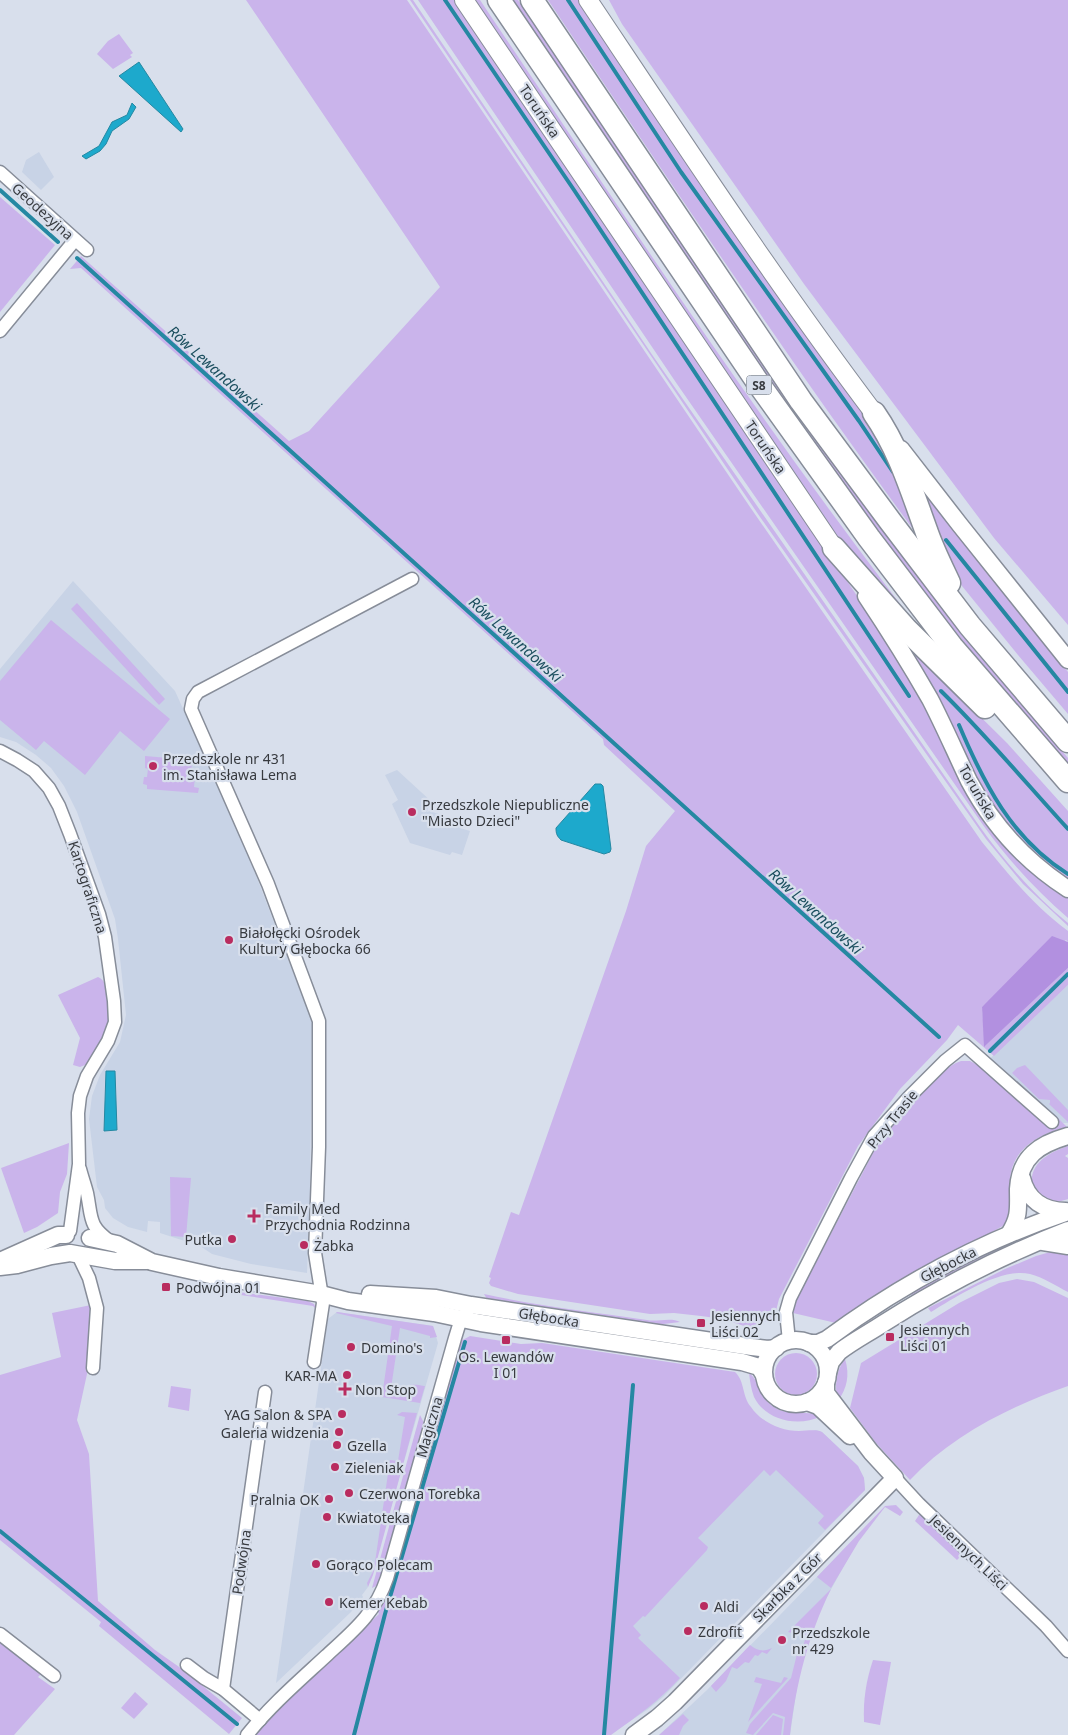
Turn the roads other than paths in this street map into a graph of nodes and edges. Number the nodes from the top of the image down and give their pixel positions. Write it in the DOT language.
graph roads {
  1 [pos="464,0"];
  2 [pos="500,0"];
  3 [pos="532,0"];
  4 [pos="588,0"];
  5 [pos="0,172"];
  6 [pos="75,240"];
  7 [pos="87,250"];
  8 [pos="0,332"];
  9 [pos="874,413"];
  10 [pos="834,548"];
  11 [pos="412,579"];
  12 [pos="970,626"];
  13 [pos="1068,660"];
  14 [pos="1068,741"];
  15 [pos="0,751"];
  16 [pos="1042,752"];
  17 [pos="1068,781"];
  18 [pos="1068,889"];
  19 [pos="1052,1122"];
  20 [pos="1068,1136"];
  21 [pos="79,1164"];
  22 [pos="1021,1173"];
  23 [pos="1068,1211"];
  24 [pos="89,1212"];
  25 [pos="1068,1230"];
  26 [pos="78,1234"];
  27 [pos="1009,1234"];
  28 [pos="111,1242"];
  29 [pos="1038,1242"];
  30 [pos="1068,1246"];
  31 [pos="77,1254"];
  32 [pos="0,1261"];
  33 [pos="152,1262"];
  34 [pos="0,1267"];
  35 [pos="321,1294"];
  36 [pos="467,1312"];
  37 [pos="810,1343"];
  38 [pos="782,1344"];
  39 [pos="314,1362"];
  40 [pos="93,1368"];
  41 [pos="764,1375"];
  42 [pos="827,1378"];
  43 [pos="264,1392"];
  44 [pos="808,1402"];
  45 [pos="871,1452"];
  46 [pos="895,1478"];
  47 [pos="0,1634"];
  48 [pos="1068,1651"];
  49 [pos="187,1665"];
  50 [pos="54,1676"];
  51 [pos="222,1689"];
  52 [pos="260,1720"];
  53 [pos="247,1735"];
  54 [pos="634,1735"];
  1 -- 10 [label="main road, Toruńska"];
  2 -- 16 [label="highway, Toruńska / S8"];
  3 -- 12 [label="highway, S8"];
  4 -- 9 [label="main road"];
  5 -- 6 [label="street, Geodezyjna"];
  6 -- 7 [label="street, Geodezyjna"];
  6 -- 8 [label="street"];
  9 -- 12 [label="highway"];
  9 -- 13 [label="street"];
  10 -- 16 [label="highway"];
  10 -- 18 [label="street, Toruńska"];
  11 -- 35 [label="street"];
  12 -- 14 [label="highway, S8"];
  15 -- 21 [label="street, Kartograficzna"];
  16 -- 17 [label="highway, Toruńska / S8"];
  19 -- 38 [label="street, Przy Trasie"];
  20 -- 22 [label="street"];
  21 -- 24 [label="street, Kartograficzna"];
  21 -- 26 [label="street, Kartograficzna"];
  22 -- 23 [label="street"];
  22 -- 27 [label="street"];
  23 -- 27 [label="street, Głębocka"];
  24 -- 26 [label="street, Kartograficzna"];
  24 -- 28 [label="street, Kartograficzna"];
  25 -- 29 [label="street, Głębocka"];
  26 -- 28 [label="street, Głębocka"];
  26 -- 31 [label="street"];
  26 -- 31 [label="street"];
  26 -- 32 [label="street, Głębocka"];
  27 -- 37 [label="street, Głębocka"];
  28 -- 33 [label="street, Głębocka"];
  29 -- 30 [label="street"];
  29 -- 42 [label="street, Głębocka"];
  31 -- 33 [label="street, Głębocka"];
  31 -- 34 [label="street, Głębocka"];
  31 -- 40 [label="street"];
  33 -- 35 [label="street, Głębocka"];
  35 -- 36 [label="street, Głębocka"];
  35 -- 39 [label="street"];
  36 -- 38 [label="street, Głębocka"];
  36 -- 41 [label="street, Głębocka"];
  36 -- 52 [label="street, Magiczna"];
  37 -- 38 [label="street"];
  37 -- 42 [label="street"];
  38 -- 41 [label="street"];
  41 -- 44 [label="street"];
  42 -- 44 [label="street"];
  42 -- 45 [label="street, Jesiennych Liści"];
  43 -- 51 [label="street, Podwójna"];
  44 -- 45 [label="street, Jesiennych Liści"];
  45 -- 46 [label="street, Jesiennych Liści"];
  46 -- 48 [label="street, Jesiennych Liści"];
  46 -- 54 [label="street, Skarbka z Gór"];
  47 -- 50 [label="street"];
  49 -- 51 [label="street"];
  51 -- 52 [label="street"];
  52 -- 53 [label="street, Magiczna"];
}
